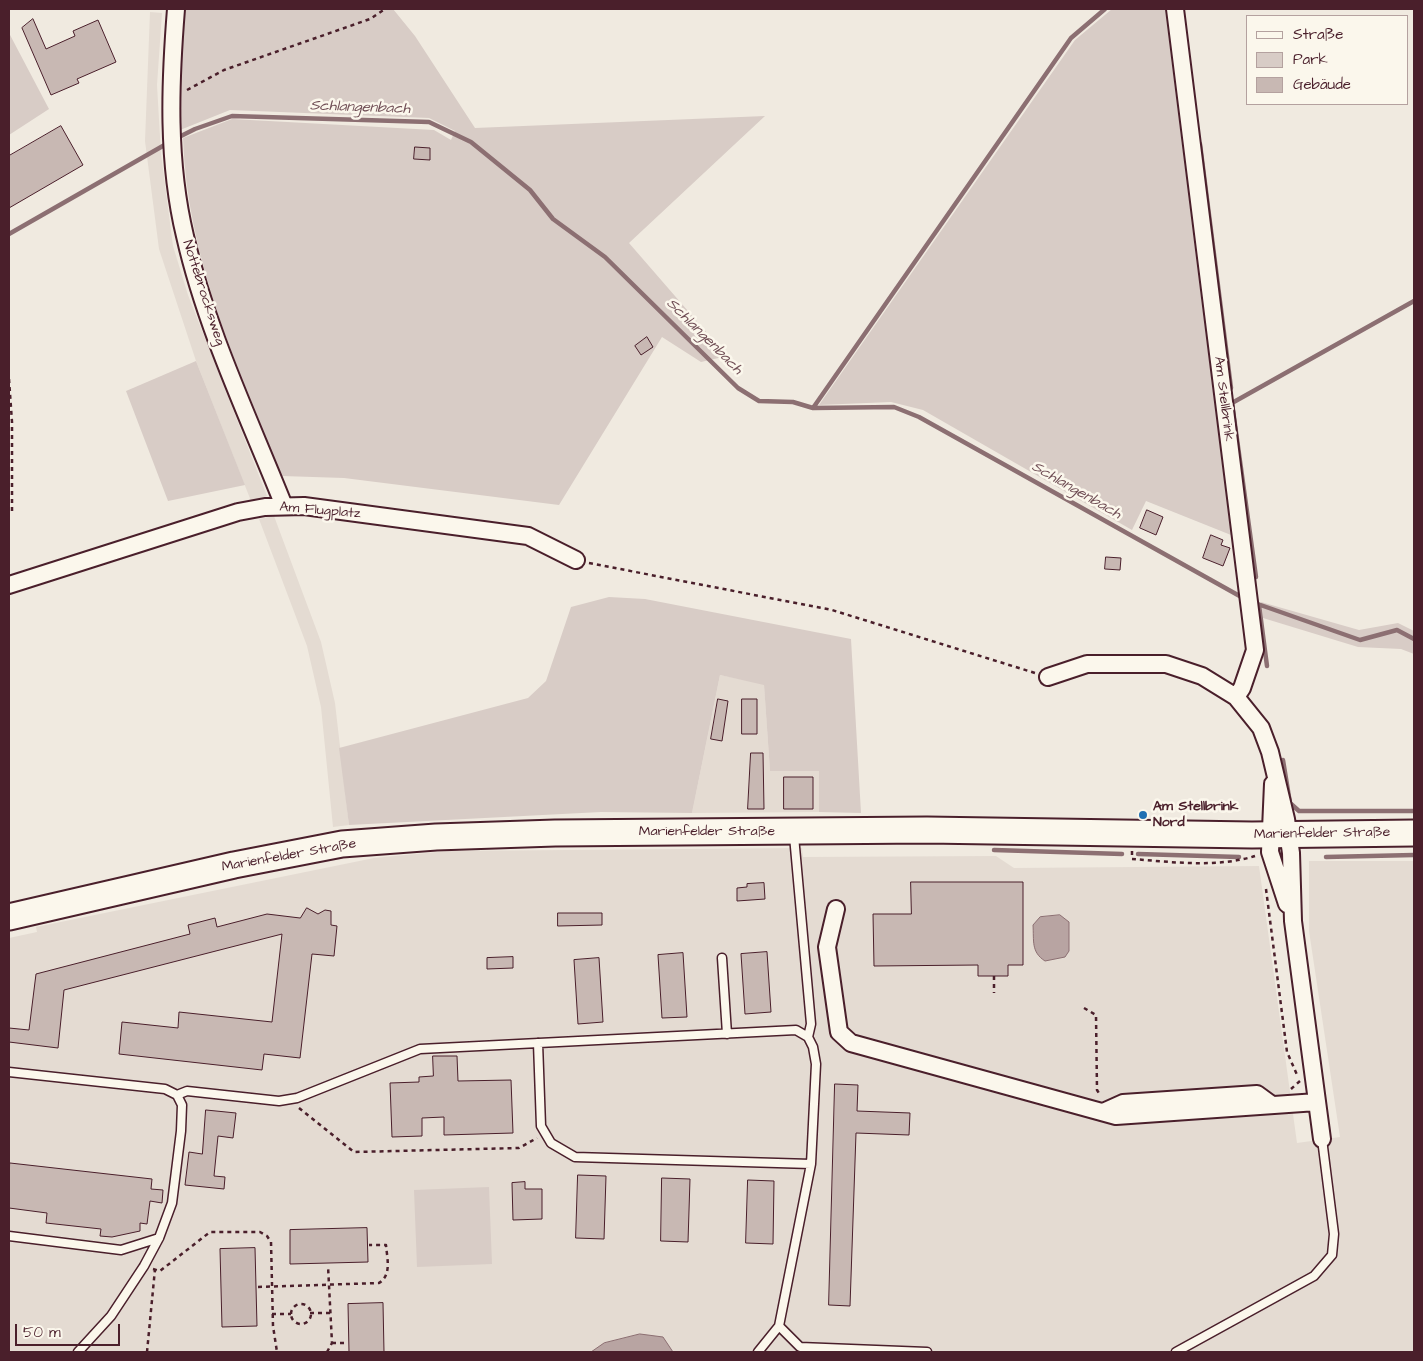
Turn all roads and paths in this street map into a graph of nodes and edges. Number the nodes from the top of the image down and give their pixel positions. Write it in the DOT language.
graph roads {
  1 [pos="176,9"];
  2 [pos="385,9"];
  3 [pos="1175,9"];
  4 [pos="171,94"];
  5 [pos="9,379"];
  6 [pos="284,506"];
  7 [pos="12,512"];
  8 [pos="576,560"];
  9 [pos="9,585"];
  10 [pos="1048,676"];
  11 [pos="1236,697"];
  12 [pos="794,831"];
  13 [pos="1132,832"];
  14 [pos="1414,832"];
  15 [pos="1267,844"];
  16 [pos="1260,859"];
  17 [pos="1267,884"];
  18 [pos="836,909"];
  19 [pos="9,917"];
  20 [pos="722,958"];
  21 [pos="994,976"];
  22 [pos="994,993"];
  23 [pos="1084,1008"];
  24 [pos="727,1034"];
  25 [pos="808,1038"];
  26 [pos="538,1043"];
  27 [pos="9,1072"];
  28 [pos="178,1095"];
  29 [pos="298,1097"];
  30 [pos="1313,1103"];
  31 [pos="1102,1106"];
  32 [pos="546,1134"];
  33 [pos="1322,1139"];
  34 [pos="811,1164"];
  35 [pos="9,1236"];
  36 [pos="159,1238"];
  37 [pos="369,1245"];
  38 [pos="144,1266"];
  39 [pos="328,1266"];
  40 [pos="155,1270"];
  41 [pos="330,1284"];
  42 [pos="258,1287"];
  43 [pos="272,1287"];
  44 [pos="310,1313"];
  45 [pos="330,1313"];
  46 [pos="272,1314"];
  47 [pos="291,1314"];
  48 [pos="779,1326"];
  49 [pos="332,1343"];
  50 [pos="346,1343"];
  51 [pos="78,1352"];
  52 [pos="147,1352"];
  53 [pos="277,1352"];
  54 [pos="327,1352"];
  55 [pos="758,1352"];
  56 [pos="927,1352"];
  57 [pos="1176,1352"];
  1 -- 4 [label="street, Nottebrocksweg"];
  2 -- 4 [label="path"];
  3 -- 11 [label="street, Am Stellbrink"];
  4 -- 6 [label="street, Nottebrocksweg"];
  5 -- 7 [label="path"];
  6 -- 8 [label="street, Am Flugplatz"];
  6 -- 9 [label="street, Am Flugplatz"];
  8 -- 10 [label="path"];
  10 -- 11 [label="street"];
  11 -- 15 [label="street"];
  12 -- 13 [label="main road, Marienfelder Straße"];
  12 -- 19 [label="main road, Marienfelder Straße"];
  12 -- 25 [label="lane"];
  13 -- 15 [label="main road, Marienfelder Straße"];
  13 -- 15 [label="path"];
  14 -- 15 [label="main road, Marienfelder Straße"];
  15 -- 16 [label="path"];
  15 -- 30 [label="street"];
  17 -- 30 [label="path"];
  18 -- 31 [label="street"];
  20 -- 24 [label="lane"];
  21 -- 22 [label="path"];
  23 -- 31 [label="path"];
  24 -- 25 [label="lane"];
  24 -- 26 [label="lane"];
  25 -- 34 [label="lane"];
  26 -- 29 [label="lane"];
  26 -- 32 [label="lane"];
  27 -- 28 [label="lane"];
  28 -- 29 [label="lane"];
  28 -- 36 [label="lane"];
  29 -- 32 [label="path"];
  30 -- 31 [label="street"];
  30 -- 33 [label="street"];
  32 -- 34 [label="lane"];
  33 -- 57 [label="lane"];
  34 -- 48 [label="lane"];
  35 -- 36 [label="lane"];
  36 -- 38 [label="lane"];
  37 -- 41 [label="path"];
  38 -- 40 [label="path"];
  38 -- 51 [label="lane"];
  39 -- 41 [label="path"];
  40 -- 43 [label="path"];
  40 -- 52 [label="path"];
  41 -- 43 [label="path"];
  41 -- 45 [label="path"];
  42 -- 43 [label="path"];
  43 -- 46 [label="path"];
  44 -- 45 [label="path"];
  44 -- 47 [label="path"];
  44 -- 47 [label="path"];
  45 -- 49 [label="path"];
  46 -- 47 [label="path"];
  46 -- 53 [label="path"];
  48 -- 55 [label="lane"];
  48 -- 56 [label="lane"];
  49 -- 50 [label="path"];
  49 -- 54 [label="path"];
}
